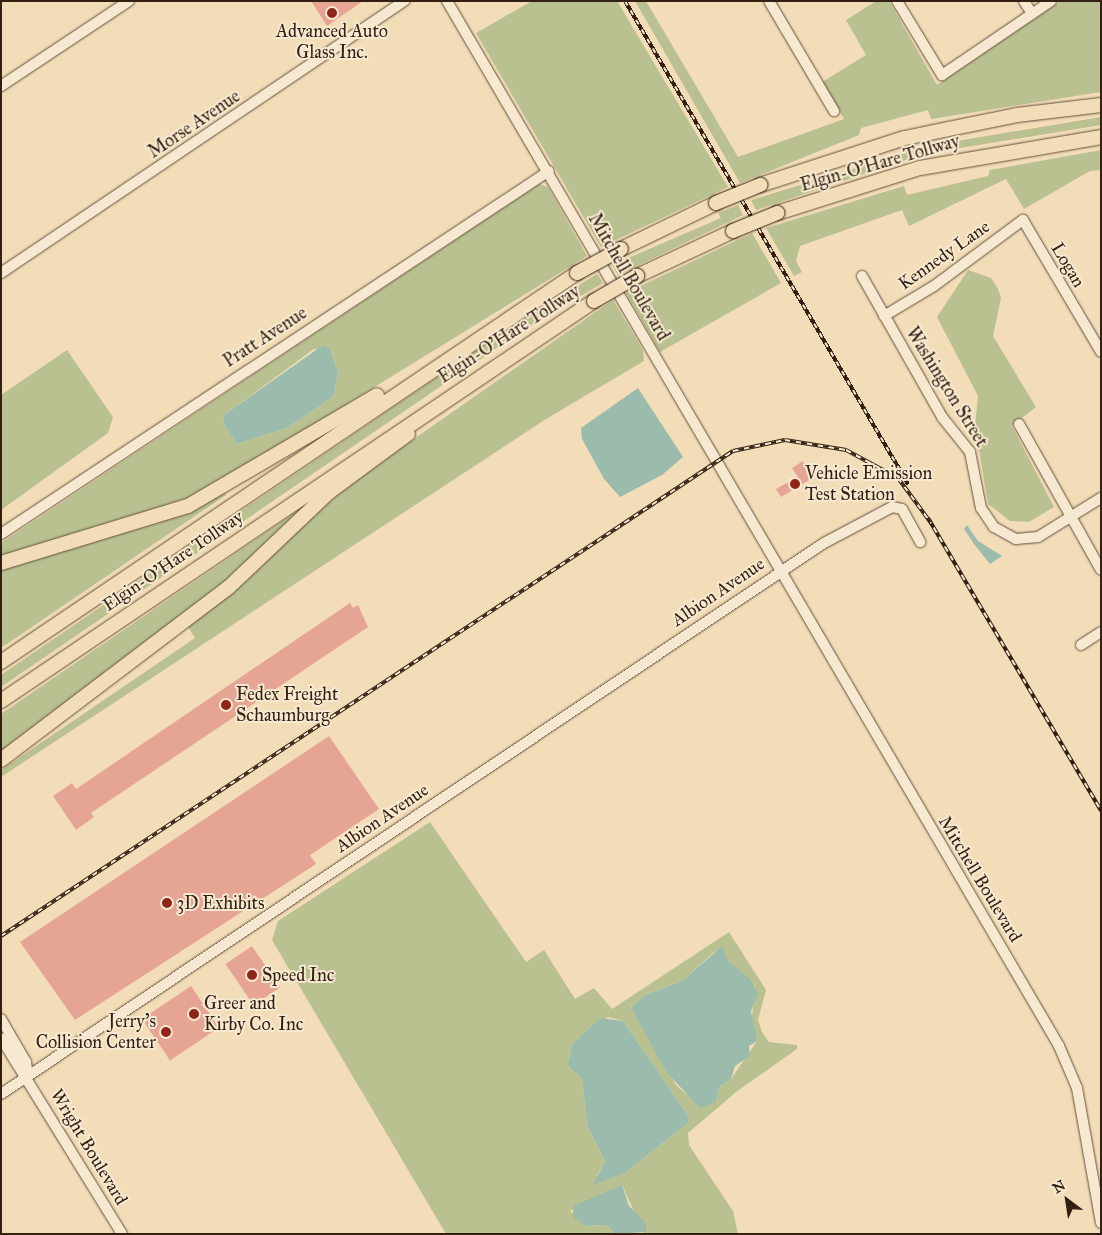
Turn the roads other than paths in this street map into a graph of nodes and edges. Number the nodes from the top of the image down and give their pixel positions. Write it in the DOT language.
graph roads {
  1 [pos="129,1"];
  2 [pos="405,1"];
  3 [pos="447,1"];
  4 [pos="769,1"];
  5 [pos="897,1"];
  6 [pos="1024,1"];
  7 [pos="1051,1"];
  8 [pos="1032,14"];
  9 [pos="1,86"];
  10 [pos="1101,105"];
  11 [pos="834,111"];
  12 [pos="1101,137"];
  13 [pos="548,170"];
  14 [pos="1023,220"];
  15 [pos="1,273"];
  16 [pos="862,276"];
  17 [pos="884,316"];
  18 [pos="457,351"];
  19 [pos="1101,352"];
  20 [pos="500,360"];
  21 [pos="1018,424"];
  22 [pos="1101,498"];
  23 [pos="1072,517"];
  24 [pos="1,534"];
  25 [pos="920,542"];
  26 [pos="1,564"];
  27 [pos="780,570"];
  28 [pos="1101,570"];
  29 [pos="1101,632"];
  30 [pos="1081,645"];
  31 [pos="1,662"];
  32 [pos="1,701"];
  33 [pos="1,760"];
  34 [pos="1,1019"];
  35 [pos="1,1038"];
  36 [pos="28,1076"];
  37 [pos="1,1094"];
  38 [pos="1101,1224"];
  39 [pos="122,1234"];
  1 -- 9 [label="street"];
  2 -- 15 [label="street, Morse Avenue"];
  3 -- 13 [label="street, Mitchell Boulevard"];
  4 -- 11 [label="street"];
  5 -- 8 [label="street"];
  6 -- 8 [label="street"];
  7 -- 8 [label="street"];
  10 -- 18 [label="highway, Elgin-O'Hare Tollway, bridge"];
  12 -- 20 [label="highway, Elgin-O'Hare Tollway, bridge"];
  13 -- 24 [label="street, Pratt Avenue"];
  13 -- 27 [label="street, Mitchell Boulevard"];
  14 -- 17 [label="street, Kennedy Lane"];
  14 -- 19 [label="street, Logan"];
  16 -- 17 [label="street, Washington Street"];
  17 -- 23 [label="street, Washington Street"];
  18 -- 26 [label="highway"];
  18 -- 31 [label="highway, Elgin-O'Hare Tollway"];
  20 -- 32 [label="highway, Elgin-O'Hare Tollway"];
  20 -- 33 [label="highway"];
  21 -- 23 [label="street"];
  22 -- 23 [label="street"];
  23 -- 28 [label="street"];
  25 -- 27 [label="street"];
  27 -- 36 [label="street, Albion Avenue"];
  27 -- 38 [label="street, Mitchell Boulevard"];
  29 -- 30 [label="street"];
  34 -- 36 [label="street, Wright Boulevard"];
  35 -- 36 [label="street, Wright Boulevard"];
  36 -- 37 [label="street, Albion Avenue"];
  36 -- 39 [label="street, Wright Boulevard"];
}
